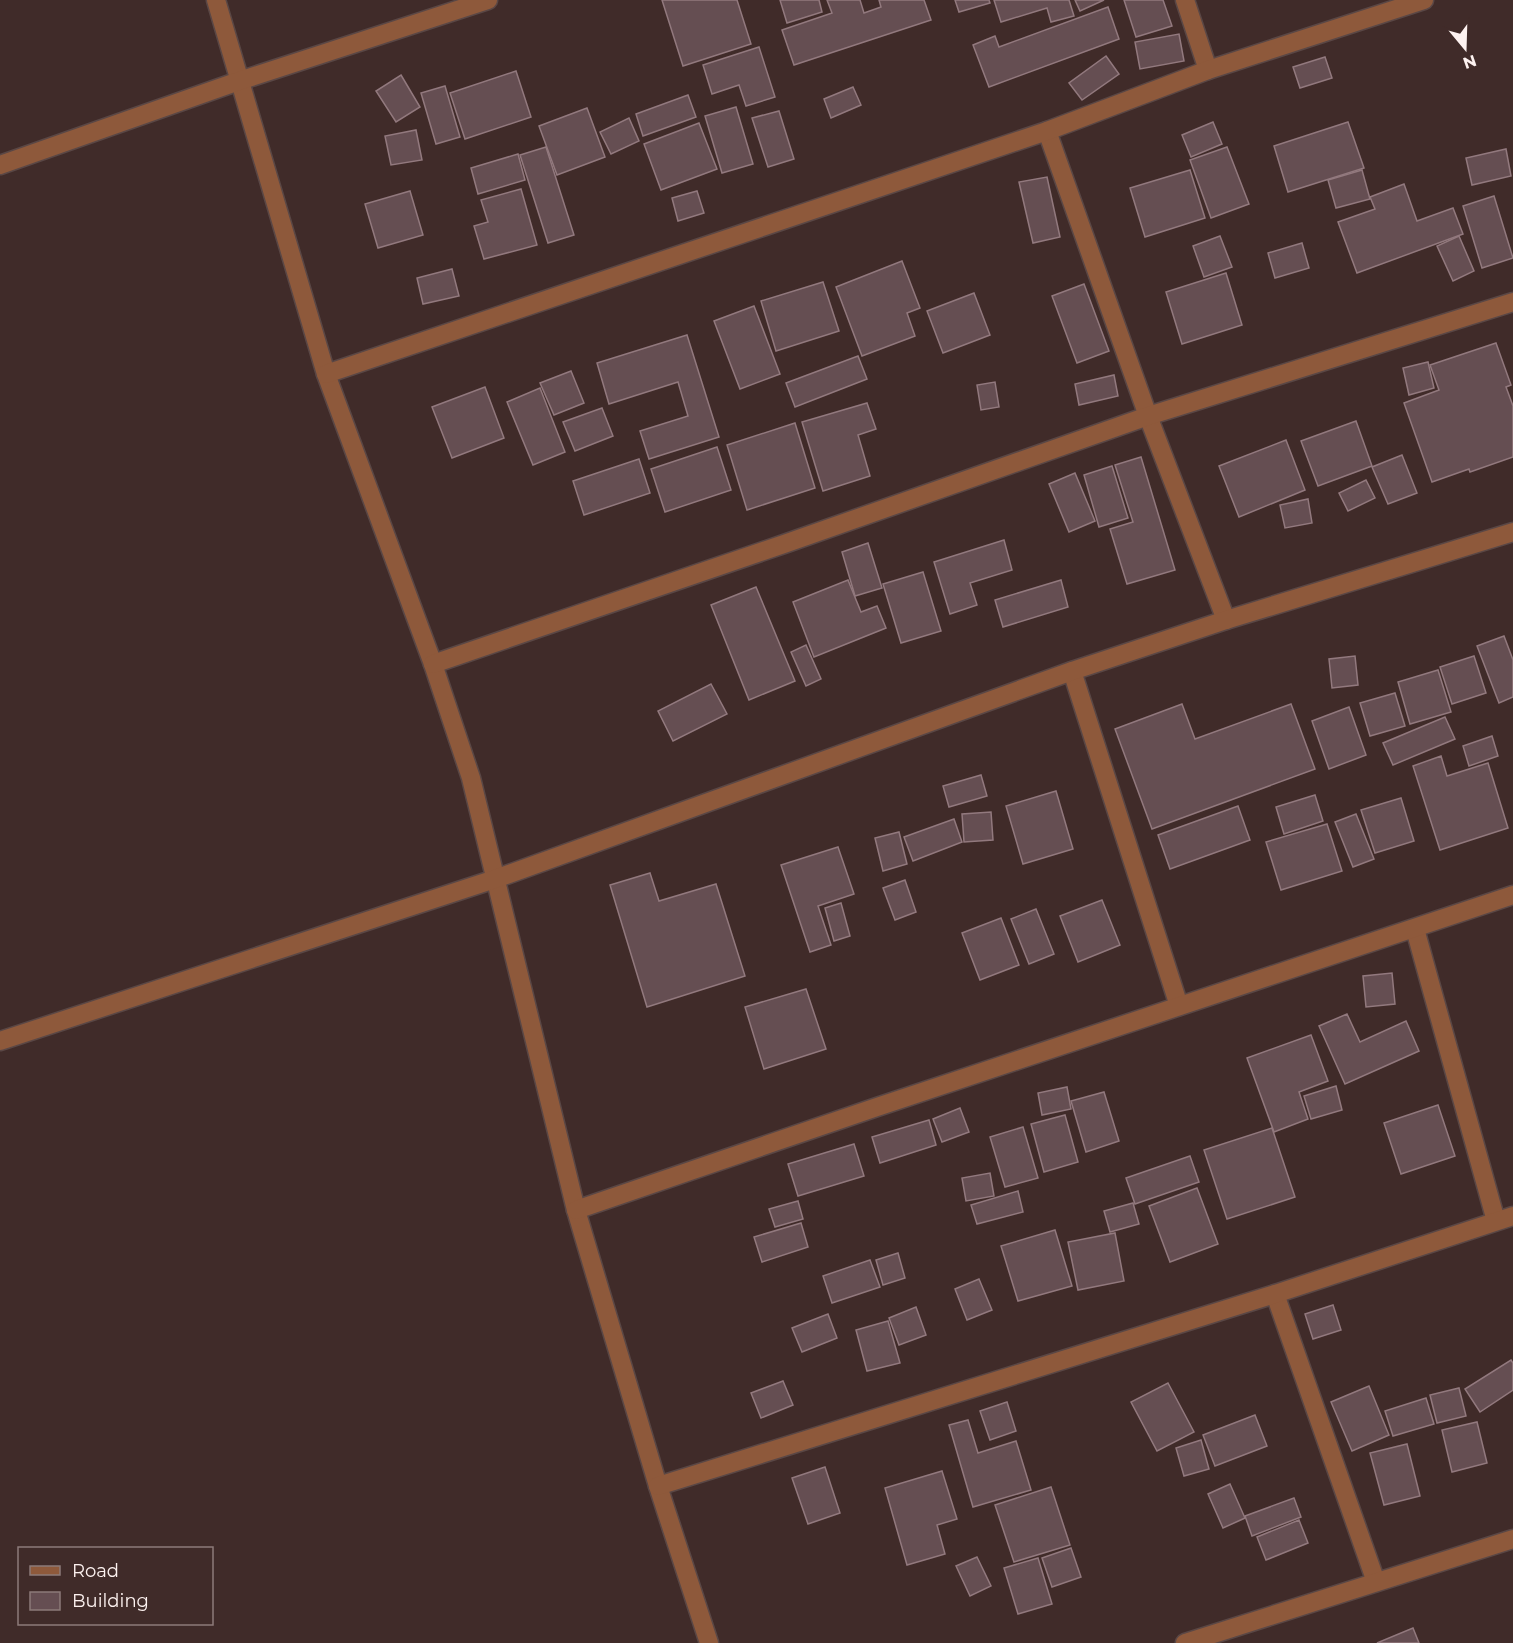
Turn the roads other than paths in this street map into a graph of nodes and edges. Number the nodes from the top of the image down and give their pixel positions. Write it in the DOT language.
graph roads {
  1 [pos="216,0"];
  2 [pos="488,0"];
  3 [pos="1185,0"];
  4 [pos="1424,0"];
  5 [pos="1208,70"];
  6 [pos="239,81"];
  7 [pos="1047,131"];
  8 [pos="0,165"];
  9 [pos="1513,302"];
  10 [pos="326,374"];
  11 [pos="1148,416"];
  12 [pos="1513,532"];
  13 [pos="1226,621"];
  14 [pos="433,664"];
  15 [pos="1072,671"];
  16 [pos="495,879"];
  17 [pos="1513,895"];
  18 [pos="1415,929"];
  19 [pos="1179,1006"];
  20 [pos="0,1041"];
  21 [pos="576,1210"];
  22 [pos="1505,1219"];
  23 [pos="1275,1294"];
  24 [pos="658,1486"];
  25 [pos="1513,1539"];
  26 [pos="1376,1582"];
  27 [pos="710,1643"];
  28 [pos="1185,1643"];
  1 -- 6 [label="street"];
  2 -- 6 [label="street"];
  3 -- 5 [label="street"];
  4 -- 5 [label="street"];
  5 -- 7 [label="street"];
  6 -- 8 [label="street"];
  6 -- 10 [label="street"];
  7 -- 10 [label="street"];
  7 -- 11 [label="street"];
  9 -- 11 [label="street"];
  10 -- 14 [label="street"];
  11 -- 13 [label="street"];
  11 -- 14 [label="street"];
  12 -- 13 [label="street"];
  13 -- 15 [label="street"];
  14 -- 16 [label="street"];
  15 -- 16 [label="street"];
  15 -- 19 [label="street"];
  16 -- 20 [label="street"];
  16 -- 21 [label="street"];
  17 -- 18 [label="street"];
  18 -- 19 [label="street"];
  18 -- 22 [label="street"];
  19 -- 21 [label="street"];
  21 -- 24 [label="street"];
  22 -- 23 [label="street"];
  23 -- 24 [label="street"];
  23 -- 26 [label="street"];
  24 -- 27 [label="street"];
  25 -- 26 [label="street"];
  26 -- 28 [label="street"];
}
